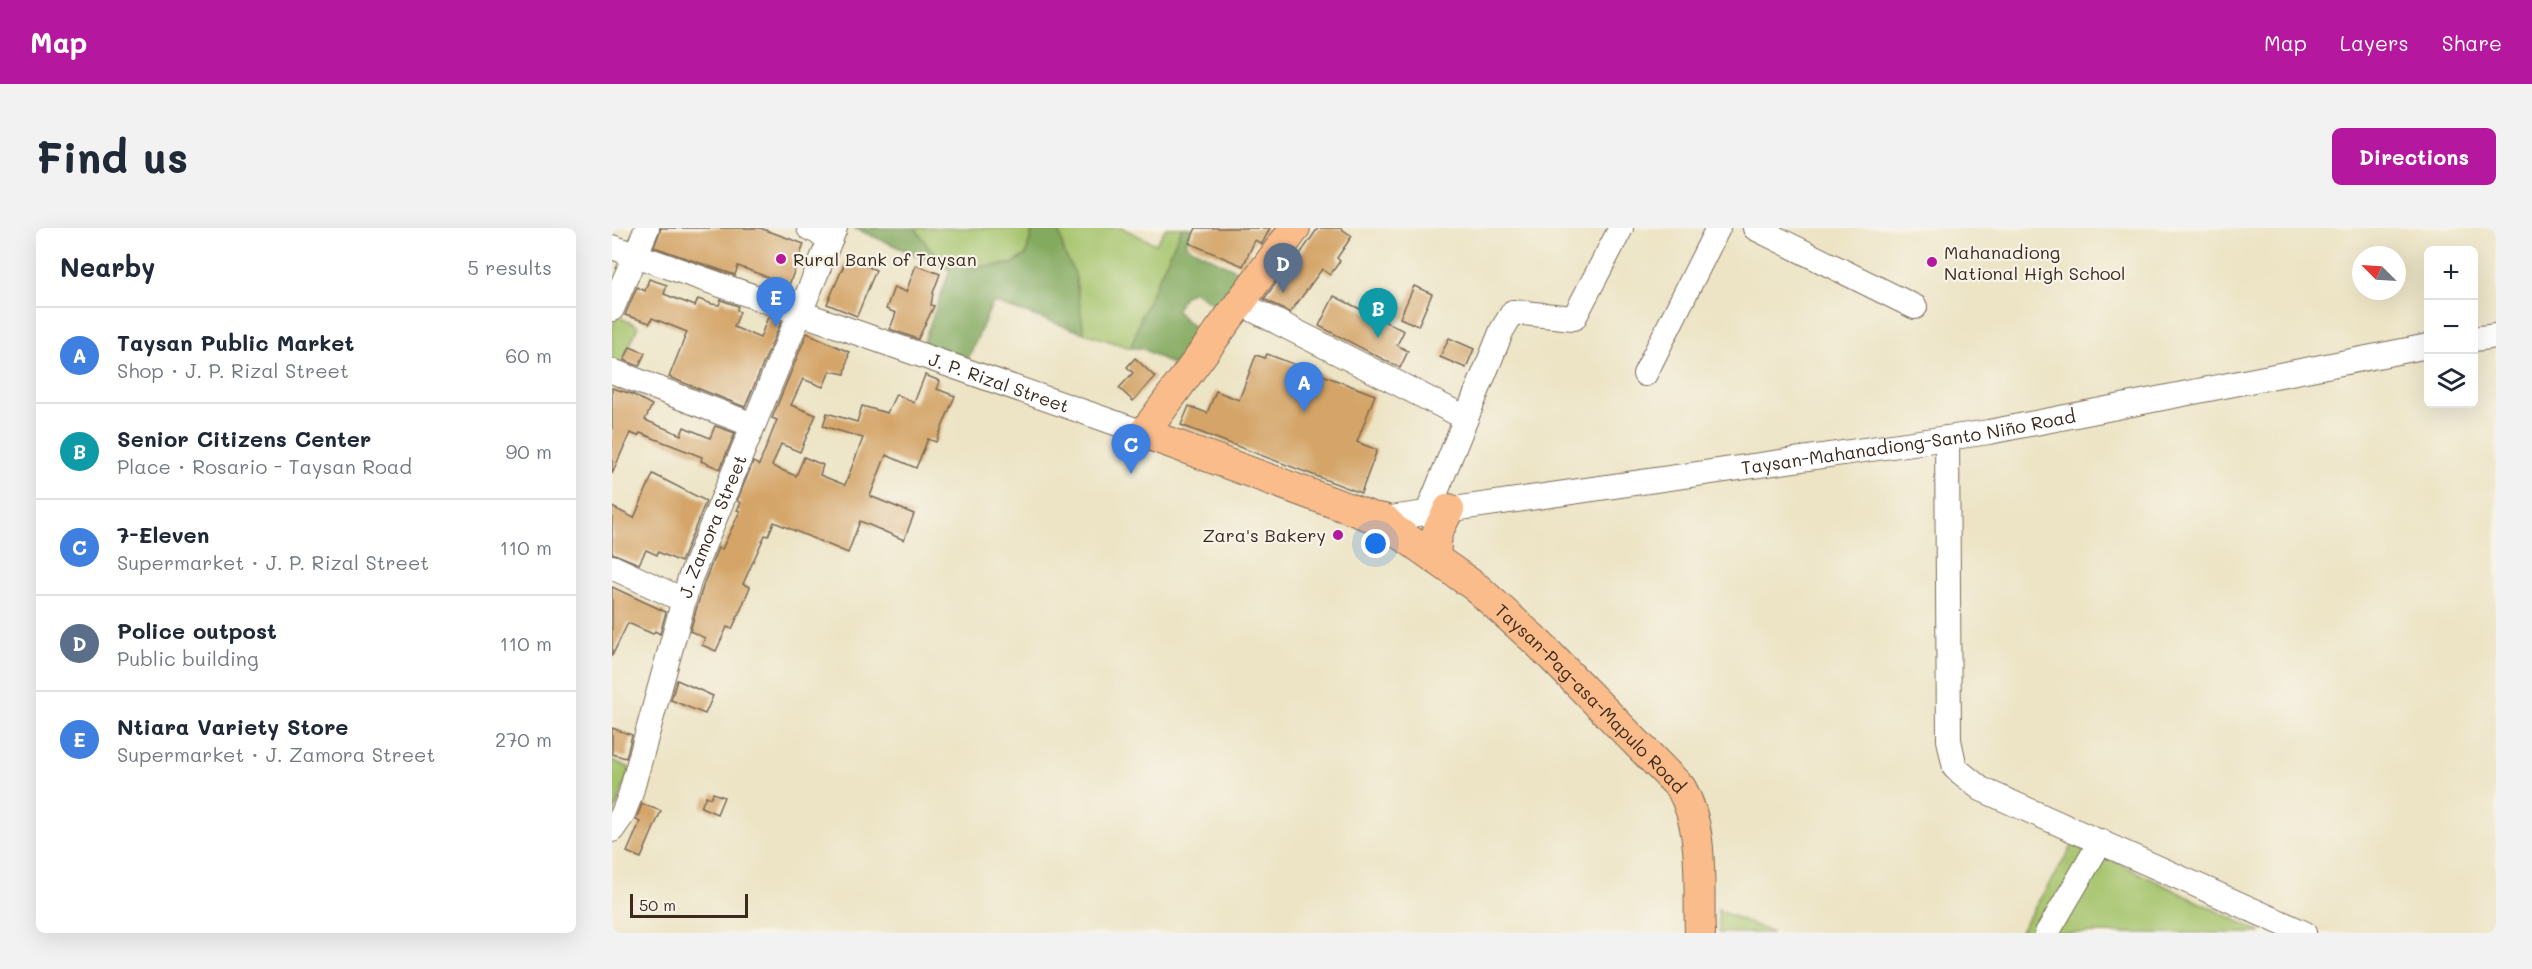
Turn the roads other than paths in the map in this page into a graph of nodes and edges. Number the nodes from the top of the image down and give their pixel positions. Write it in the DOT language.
graph roads {
  1 [pos="647,228"];
  2 [pos="809,228"];
  3 [pos="1294,228"];
  4 [pos="1621,228"];
  5 [pos="1718,228"];
  6 [pos="1755,228"];
  7 [pos="833,233"];
  8 [pos="623,251"];
  9 [pos="1238,302"];
  10 [pos="1915,307"];
  11 [pos="612,309"];
  12 [pos="799,312"];
  13 [pos="2496,336"];
  14 [pos="2478,338"];
  15 [pos="2424,347"];
  16 [pos="612,371"];
  17 [pos="1645,374"];
  18 [pos="1466,418"];
  19 [pos="753,425"];
  20 [pos="1144,434"];
  21 [pos="1947,438"];
  22 [pos="1438,511"];
  23 [pos="1384,519"];
  24 [pos="1436,558"];
  25 [pos="612,567"];
  26 [pos="683,600"];
  27 [pos="612,830"];
  28 [pos="2101,841"];
  29 [pos="1700,933"];
  30 [pos="2047,933"];
  31 [pos="2304,933"];
  1 -- 8 [label="street"];
  2 -- 7 [label="street"];
  3 -- 9 [label="main road"];
  4 -- 18 [label="street"];
  5 -- 17 [label="street"];
  6 -- 10 [label="street"];
  7 -- 12 [label="street, J. Zamora Street"];
  8 -- 11 [label="street"];
  8 -- 12 [label="street, J. P. Rizal Street"];
  9 -- 18 [label="street"];
  9 -- 20 [label="main road"];
  12 -- 19 [label="street, J. Zamora Street"];
  12 -- 20 [label="street, J. P. Rizal Street"];
  13 -- 14 [label="street"];
  15 -- 21 [label="street, Taysan-Mahanadiong-Santo Niño Road"];
  16 -- 19 [label="street"];
  18 -- 22 [label="street"];
  19 -- 26 [label="street, J. Zamora Street"];
  20 -- 23 [label="main road, J. P. Rizal Street"];
  21 -- 22 [label="street, Taysan-Mahanadiong-Santo Niño Road"];
  21 -- 28 [label="street"];
  22 -- 23 [label="street, Taysan-Mahanadiong-Santo Niño Road"];
  22 -- 24 [label="main road"];
  23 -- 24 [label="main road, Taysan-Pag-asa-Mapulo Road"];
  24 -- 29 [label="main road, Taysan-Pag-asa-Mapulo Road"];
  25 -- 26 [label="street"];
  26 -- 27 [label="street, J. Zamora Street"];
  28 -- 30 [label="street"];
  28 -- 31 [label="street"];
}
